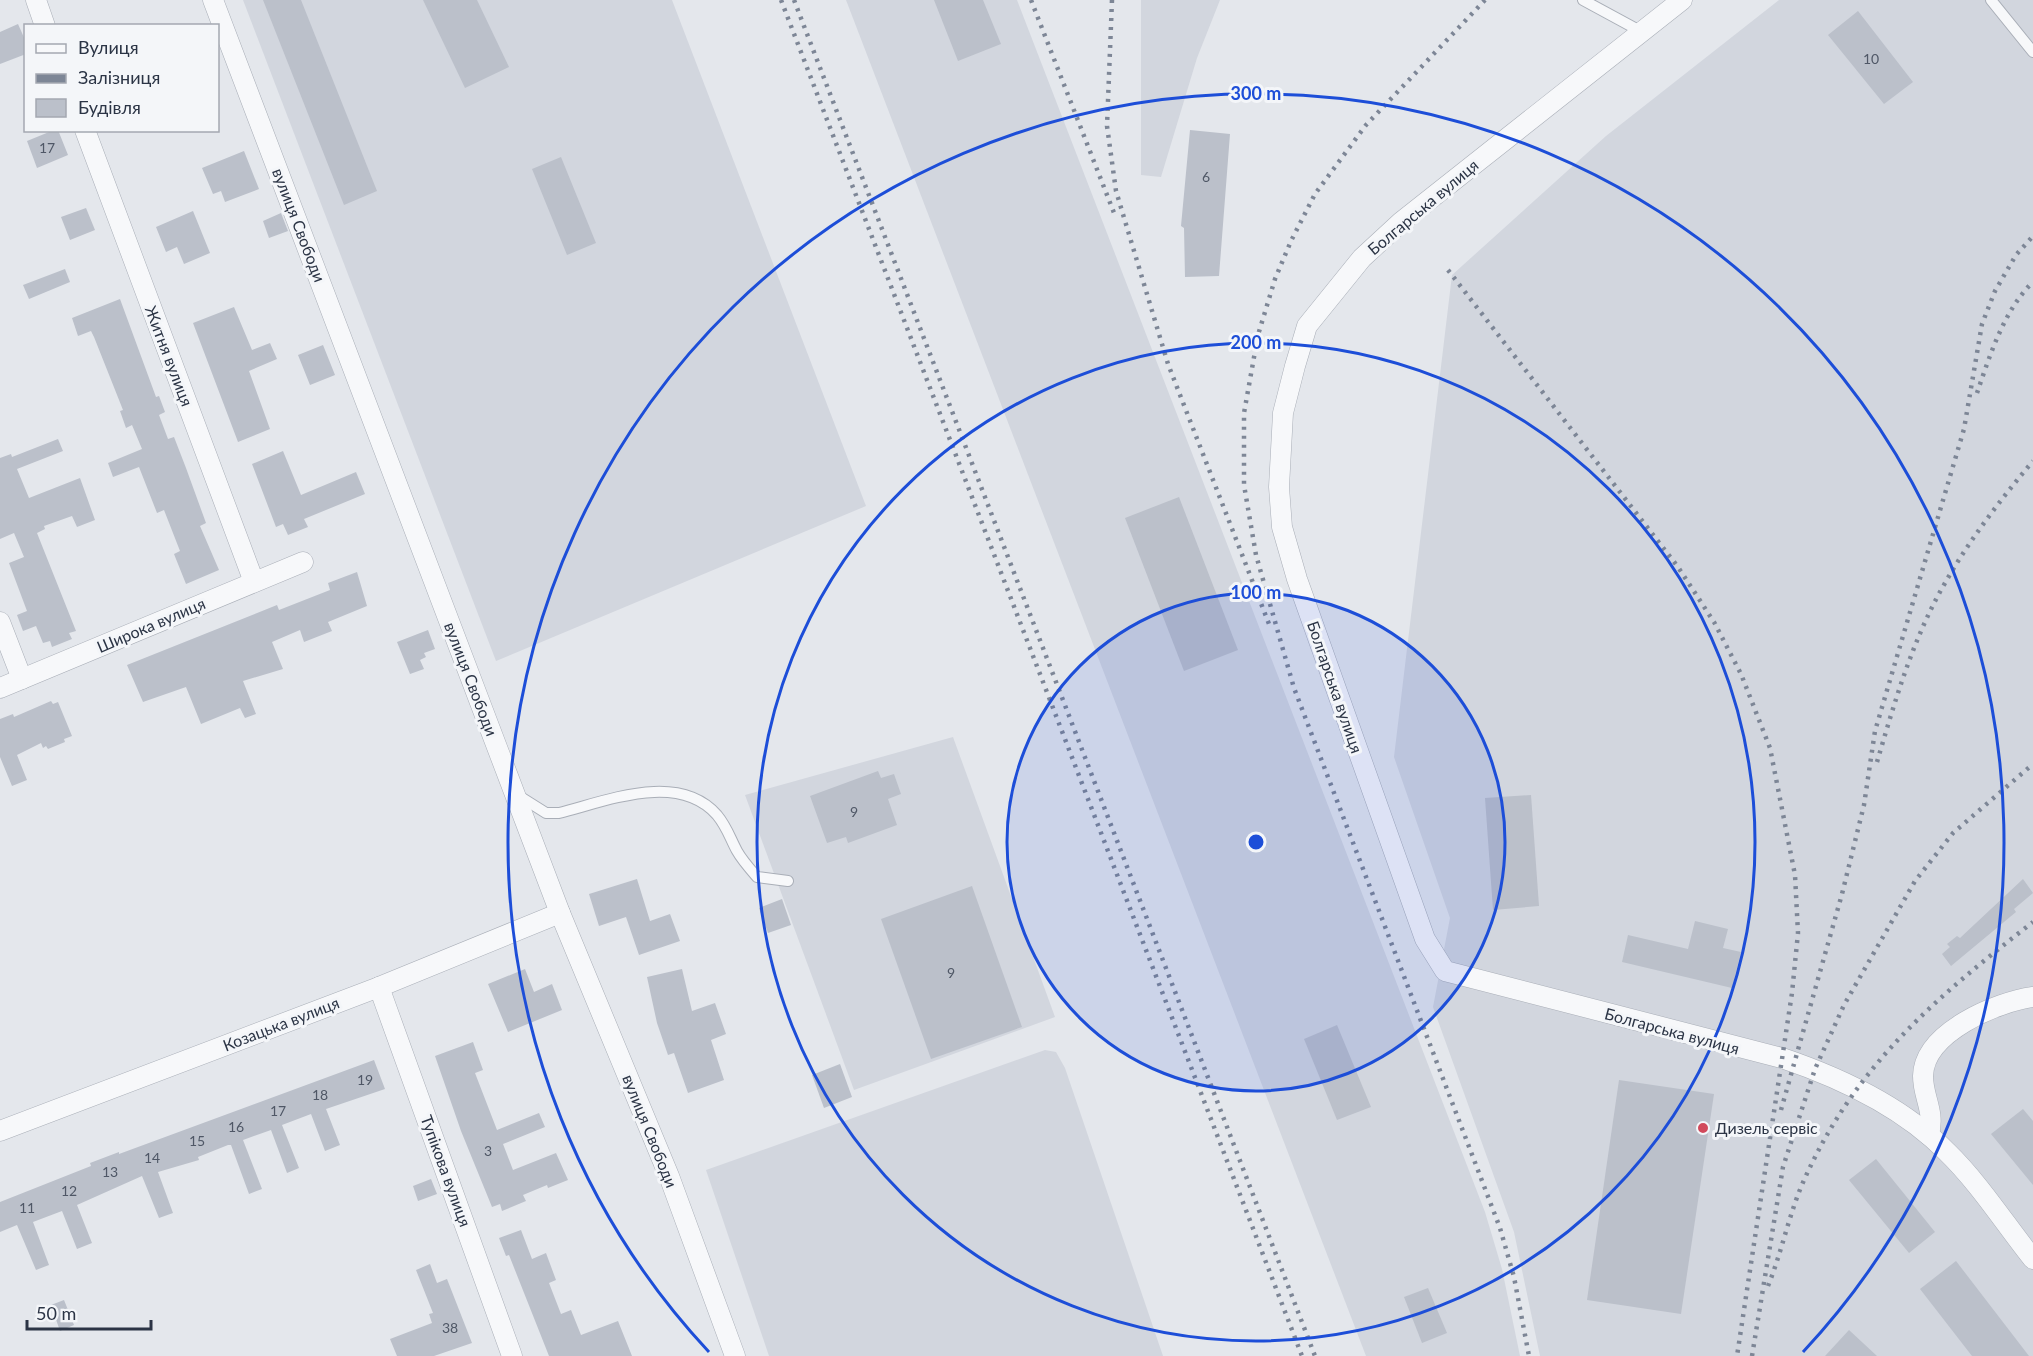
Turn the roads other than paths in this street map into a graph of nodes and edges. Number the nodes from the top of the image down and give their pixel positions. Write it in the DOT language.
graph roads {
  1 [pos="36,0"];
  2 [pos="213,0"];
  3 [pos="1583,0"];
  4 [pos="1682,0"];
  5 [pos="1991,0"];
  6 [pos="44,24"];
  7 [pos="1642,32"];
  8 [pos="2033,52"];
  9 [pos="86,132"];
  10 [pos="303,562"];
  11 [pos="254,582"];
  12 [pos="0,622"];
  13 [pos="22,679"];
  14 [pos="0,688"];
  15 [pos="514,792"];
  16 [pos="788,881"];
  17 [pos="560,913"];
  18 [pos="379,987"];
  19 [pos="2033,997"];
  20 [pos="0,1131"];
  21 [pos="1929,1135"];
  22 [pos="2033,1259"];
  23 [pos="512,1356"];
  24 [pos="735,1356"];
  1 -- 6 [label="street"];
  2 -- 15 [label="street, вулиця Свободи"];
  3 -- 7 [label="lane"];
  4 -- 7 [label="street, Болгарська вулиця"];
  5 -- 8 [label="lane"];
  7 -- 21 [label="street, Болгарська вулиця"];
  9 -- 11 [label="street, Житня вулиця"];
  10 -- 11 [label="street, Широка вулиця"];
  11 -- 13 [label="street, Широка вулиця"];
  12 -- 13 [label="street"];
  13 -- 14 [label="street, Широка вулиця"];
  15 -- 16 [label="lane"];
  15 -- 17 [label="street, вулиця Свободи"];
  17 -- 18 [label="street, Козацька вулиця"];
  17 -- 24 [label="street, вулиця Свободи"];
  18 -- 20 [label="street, Козацька вулиця"];
  18 -- 23 [label="street, Тупікова вулиця"];
  19 -- 21 [label="street"];
  21 -- 22 [label="street, Болгарська вулиця"];
}
